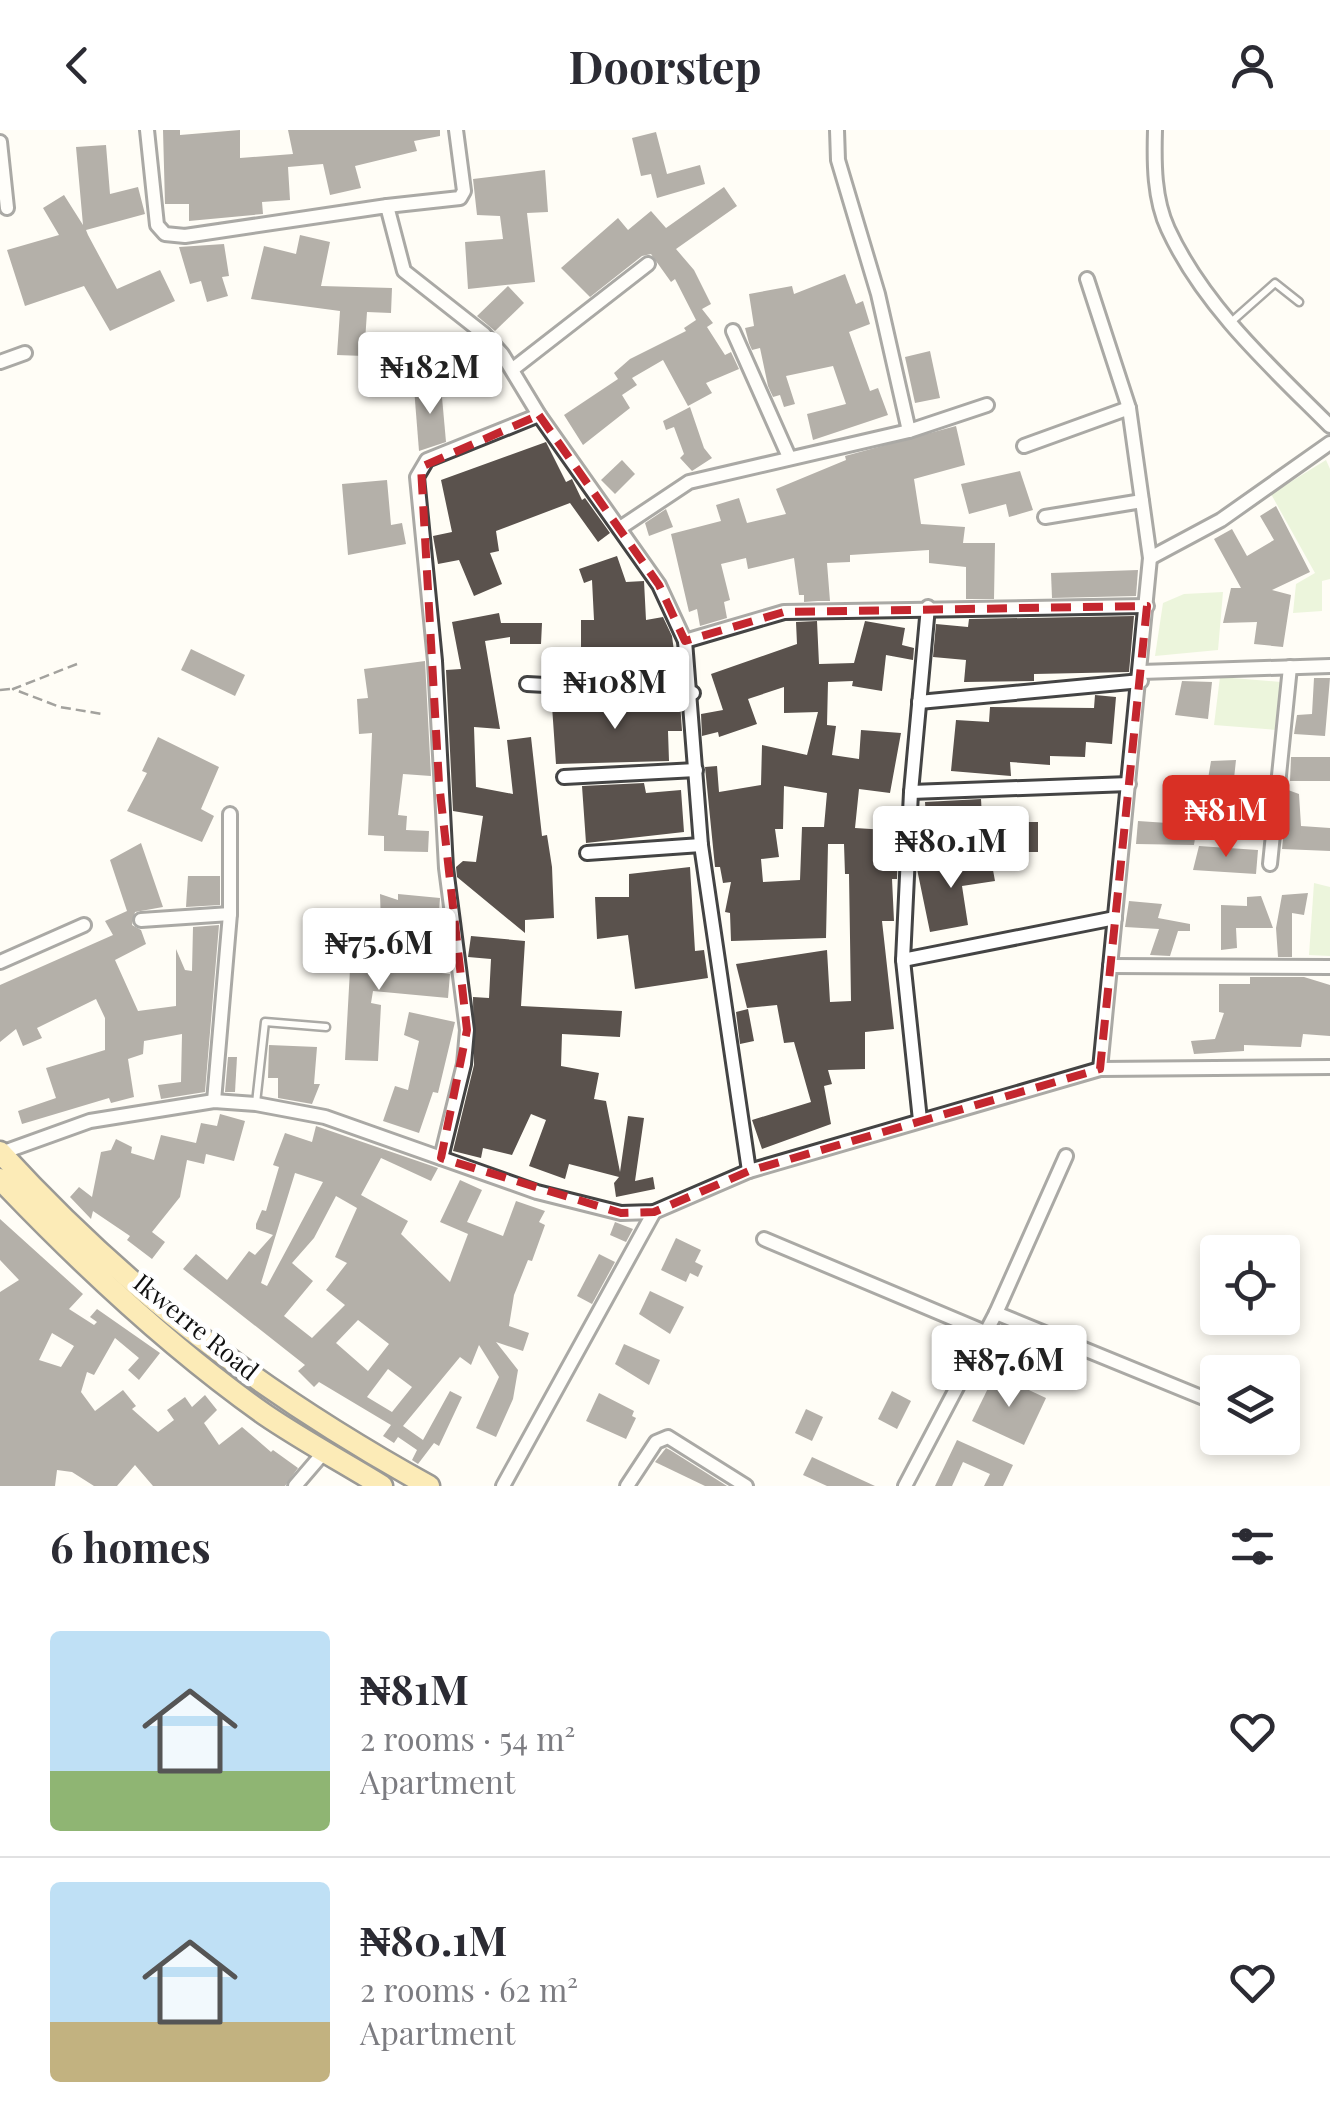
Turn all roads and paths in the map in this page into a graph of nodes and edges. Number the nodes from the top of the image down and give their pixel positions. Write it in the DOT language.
graph roads {
  1 [pos="148,130"];
  2 [pos="456,130"];
  3 [pos="837,130"];
  4 [pos="1155,130"];
  5 [pos="0,142"];
  6 [pos="387,206"];
  7 [pos="7,208"];
  8 [pos="648,264"];
  9 [pos="1087,279"];
  10 [pos="1299,302"];
  11 [pos="1230,324"];
  12 [pos="733,331"];
  13 [pos="25,353"];
  14 [pos="0,362"];
  15 [pos="513,369"];
  16 [pos="987,405"];
  17 [pos="1129,408"];
  18 [pos="539,415"];
  19 [pos="1330,426"];
  20 [pos="909,432"];
  21 [pos="1330,443"];
  22 [pos="1024,446"];
  23 [pos="790,458"];
  24 [pos="1142,501"];
  25 [pos="1045,517"];
  26 [pos="620,528"];
  27 [pos="1150,558"];
  28 [pos="1147,606"];
  29 [pos="928,607"];
  30 [pos="685,641"];
  31 [pos="77,664"];
  32 [pos="1330,666"];
  33 [pos="1290,667"];
  34 [pos="1141,676"];
  35 [pos="527,684"];
  36 [pos="12,689"];
  37 [pos="0,690"];
  38 [pos="692,692"];
  39 [pos="919,702"];
  40 [pos="102,714"];
  41 [pos="696,770"];
  42 [pos="564,776"];
  43 [pos="1129,784"];
  44 [pos="911,792"];
  45 [pos="230,814"];
  46 [pos="701,845"];
  47 [pos="587,853"];
  48 [pos="1270,864"];
  49 [pos="230,914"];
  50 [pos="1115,918"];
  51 [pos="141,920"];
  52 [pos="84,925"];
  53 [pos="903,960"];
  54 [pos="0,962"];
  55 [pos="1110,966"];
  56 [pos="1330,966"];
  57 [pos="326,1028"];
  58 [pos="1330,1067"];
  59 [pos="1100,1069"];
  60 [pos="214,1101"];
  61 [pos="256,1104"];
  62 [pos="920,1120"];
  63 [pos="0,1153"];
  64 [pos="1066,1156"];
  65 [pos="441,1158"];
  66 [pos="749,1171"];
  67 [pos="0,1179"];
  68 [pos="654,1212"];
  69 [pos="764,1239"];
  70 [pos="996,1312"];
  71 [pos="985,1332"];
  72 [pos="1200,1396"];
  73 [pos="325,1451"];
  74 [pos="296,1486"];
  75 [pos="382,1486"];
  76 [pos="429,1486"];
  77 [pos="503,1486"];
  78 [pos="627,1486"];
  79 [pos="746,1486"];
  80 [pos="904,1486"];
  1 -- 6 [label="street"];
  2 -- 6 [label="street"];
  3 -- 20 [label="street"];
  4 -- 11 [label="street"];
  5 -- 7 [label="street"];
  6 -- 15 [label="street"];
  8 -- 15 [label="street"];
  9 -- 17 [label="street"];
  10 -- 11 [label="lane"];
  11 -- 19 [label="street"];
  12 -- 23 [label="street"];
  13 -- 14 [label="street"];
  15 -- 18 [label="street"];
  16 -- 20 [label="street"];
  17 -- 22 [label="street"];
  17 -- 24 [label="street"];
  18 -- 26 [label="street"];
  18 -- 65 [label="street"];
  20 -- 23 [label="street"];
  21 -- 27 [label="street"];
  23 -- 26 [label="street"];
  24 -- 25 [label="street"];
  24 -- 27 [label="street"];
  26 -- 30 [label="street"];
  27 -- 28 [label="street"];
  28 -- 29 [label="street"];
  28 -- 34 [label="street"];
  29 -- 30 [label="street"];
  29 -- 39 [label="street"];
  30 -- 38 [label="street"];
  31 -- 36 [label="path"];
  32 -- 33 [label="street"];
  33 -- 34 [label="street"];
  33 -- 48 [label="street"];
  34 -- 39 [label="street"];
  34 -- 43 [label="street"];
  35 -- 38 [label="street"];
  36 -- 37 [label="path"];
  36 -- 40 [label="path"];
  38 -- 41 [label="street"];
  39 -- 44 [label="street"];
  41 -- 42 [label="street"];
  41 -- 46 [label="street"];
  43 -- 44 [label="street"];
  43 -- 50 [label="street"];
  44 -- 53 [label="street"];
  45 -- 49 [label="street"];
  46 -- 47 [label="street"];
  46 -- 66 [label="street"];
  49 -- 51 [label="street"];
  49 -- 60 [label="street"];
  50 -- 53 [label="street"];
  50 -- 55 [label="street"];
  52 -- 54 [label="street"];
  53 -- 62 [label="street"];
  55 -- 56 [label="street"];
  55 -- 59 [label="street"];
  57 -- 61 [label="lane"];
  58 -- 59 [label="street"];
  59 -- 62 [label="street"];
  60 -- 61 [label="street"];
  60 -- 63 [label="street"];
  61 -- 65 [label="street"];
  62 -- 66 [label="street"];
  63 -- 76 [label="main road"];
  64 -- 70 [label="street"];
  65 -- 68 [label="street"];
  66 -- 68 [label="street"];
  67 -- 73 [label="main road, Ikwerre Road"];
  68 -- 77 [label="street"];
  69 -- 71 [label="street"];
  70 -- 71 [label="street"];
  70 -- 72 [label="street"];
  71 -- 80 [label="street"];
  73 -- 74 [label="street"];
  73 -- 75 [label="main road, Ikwerre Road"];
  78 -- 79 [label="street"];
}
